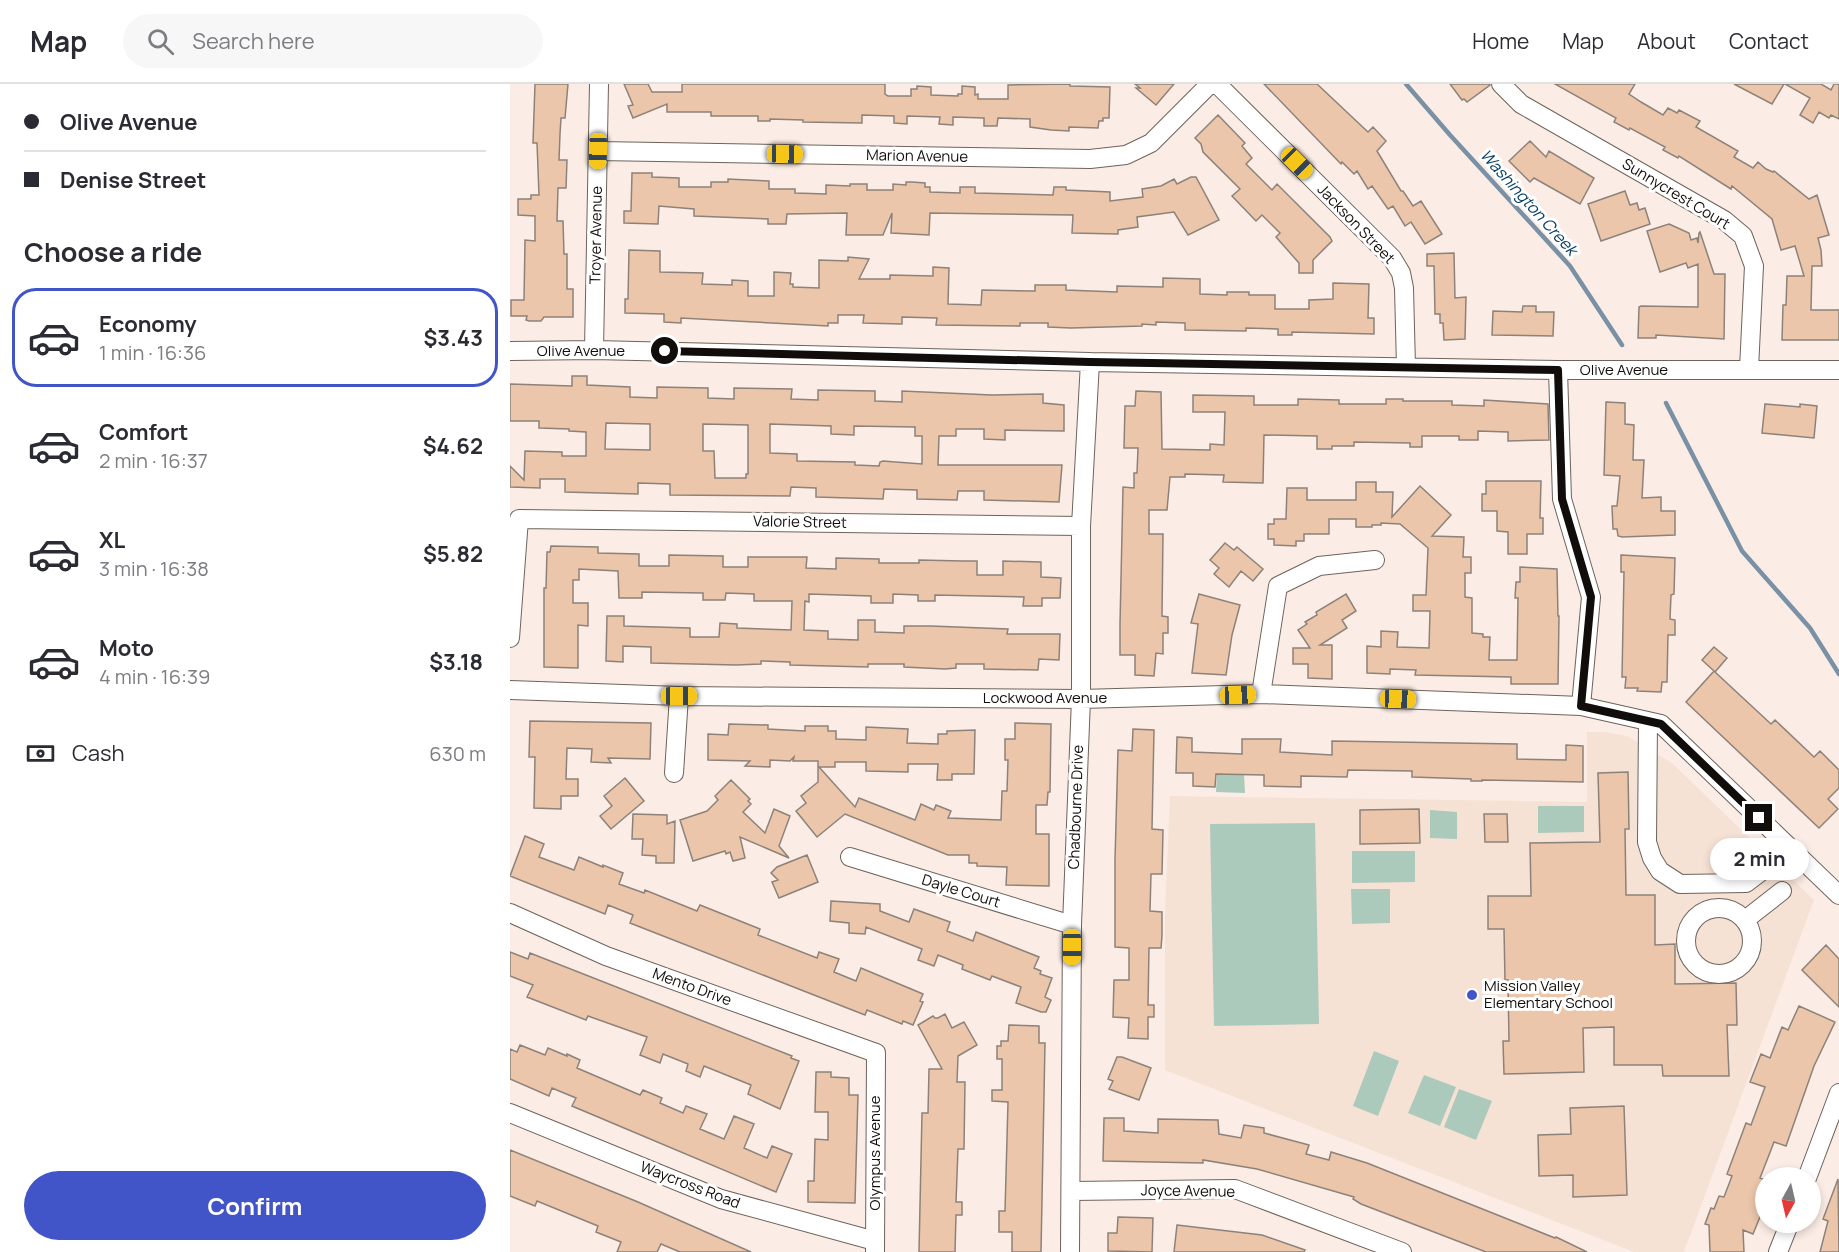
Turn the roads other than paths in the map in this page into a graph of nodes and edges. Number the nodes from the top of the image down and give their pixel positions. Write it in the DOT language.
graph roads {
  1 [pos="599,84"];
  2 [pos="1210,84"];
  3 [pos="1217,84"];
  4 [pos="1501,84"];
  5 [pos="598,151"];
  6 [pos="594,350"];
  7 [pos="510,351"];
  8 [pos="1090,362"];
  9 [pos="1406,367"];
  10 [pos="1749,369"];
  11 [pos="1558,370"];
  12 [pos="1839,370"];
  13 [pos="1081,526"];
  14 [pos="1375,560"];
  15 [pos="510,638"];
  16 [pos="510,690"];
  17 [pos="1261,694"];
  18 [pos="679,696"];
  19 [pos="1081,699"];
  20 [pos="1581,706"];
  21 [pos="1648,721"];
  22 [pos="674,773"];
  23 [pos="1791,849"];
  24 [pos="850,857"];
  25 [pos="1782,891"];
  26 [pos="1839,895"];
  27 [pos="510,913"];
  28 [pos="1745,920"];
  29 [pos="1072,925"];
  30 [pos="876,1053"];
  31 [pos="1839,1093"];
  32 [pos="510,1113"];
  33 [pos="1811,1167"];
  34 [pos="1072,1191"];
  35 [pos="1786,1233"];
  36 [pos="875,1246"];
  37 [pos="1070,1252"];
  38 [pos="1402,1252"];
  39 [pos="1778,1252"];
  1 -- 5 [label="street, Troyer Avenue"];
  2 -- 5 [label="street, Marion Avenue"];
  3 -- 9 [label="street, Jackson Street"];
  4 -- 10 [label="street, Sunnycrest Court"];
  5 -- 6 [label="street, Troyer Avenue"];
  6 -- 7 [label="street, Olive Avenue"];
  6 -- 8 [label="street, Olive Avenue"];
  8 -- 9 [label="street, Olive Avenue"];
  8 -- 13 [label="street, Chadbourne Drive"];
  9 -- 11 [label="street, Olive Avenue"];
  10 -- 11 [label="street, Olive Avenue"];
  10 -- 12 [label="street, Olive Avenue"];
  11 -- 20 [label="street"];
  13 -- 15 [label="street, Valorie Street"];
  13 -- 19 [label="street, Chadbourne Drive"];
  14 -- 17 [label="street"];
  16 -- 18 [label="street, Lockwood Avenue"];
  17 -- 19 [label="street, Lockwood Avenue"];
  17 -- 20 [label="street, Lockwood Avenue"];
  18 -- 19 [label="street, Lockwood Avenue"];
  18 -- 22 [label="street"];
  19 -- 29 [label="street, Chadbourne Drive"];
  20 -- 21 [label="street, Lockwood Avenue"];
  21 -- 23 [label="street, Lockwood Avenue"];
  21 -- 23 [label="street"];
  23 -- 26 [label="street, Lockwood Avenue"];
  24 -- 29 [label="street, Dayle Court"];
  25 -- 28 [label="street"];
  27 -- 30 [label="street, Mento Drive"];
  29 -- 34 [label="street, Chadbourne Drive"];
  30 -- 36 [label="street, Olympus Avenue"];
  31 -- 33 [label="street"];
  32 -- 36 [label="street, Waycross Road"];
  34 -- 37 [label="street, Chadbourne Drive"];
  34 -- 38 [label="street, Joyce Avenue"];
  35 -- 39 [label="street"];
}
